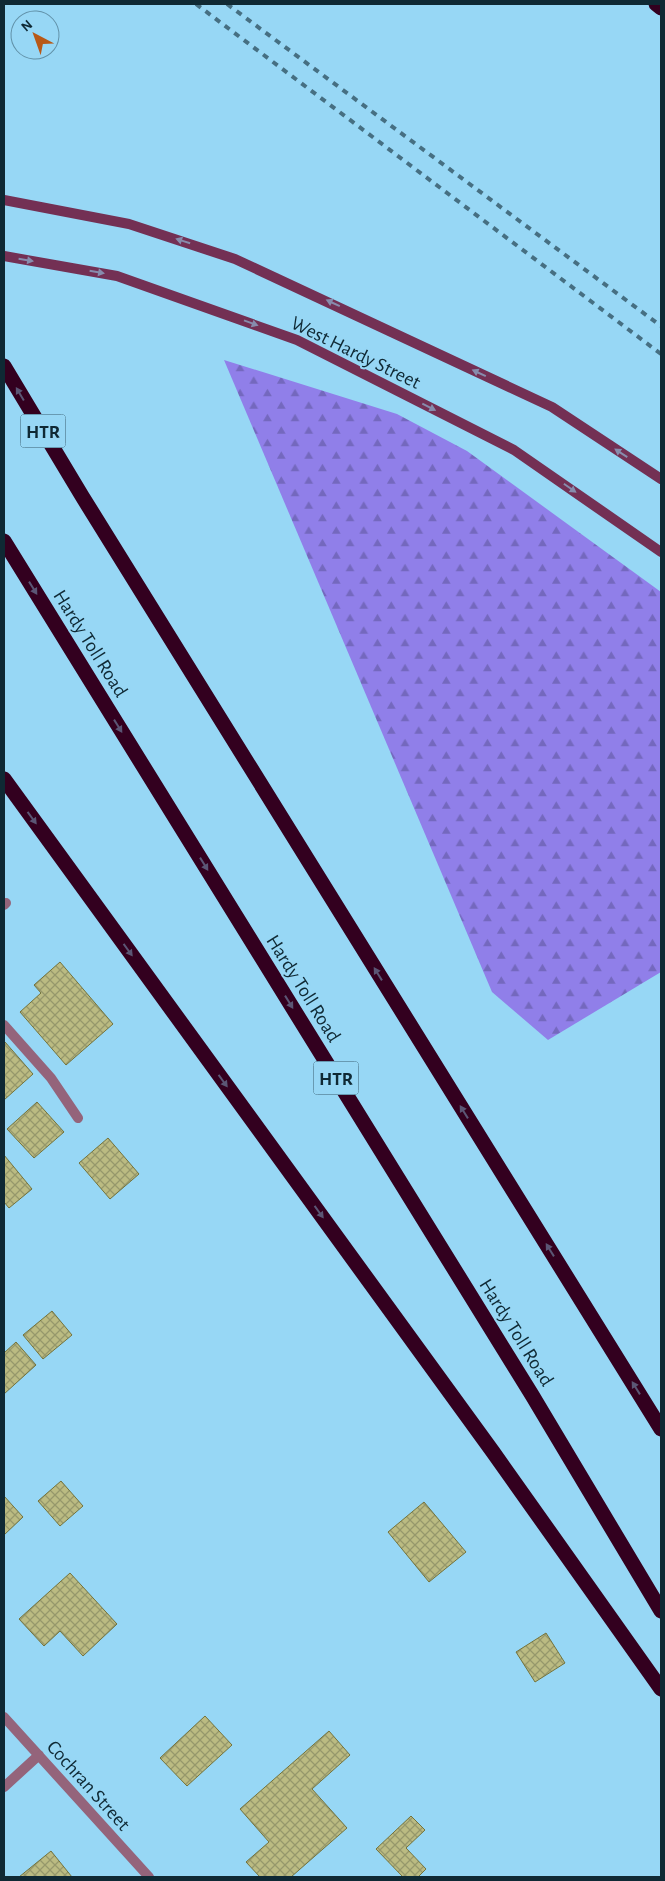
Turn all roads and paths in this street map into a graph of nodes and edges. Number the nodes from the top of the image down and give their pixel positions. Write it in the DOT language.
graph roads {
  1 [pos="656,4"];
  2 [pos="661,8"];
  3 [pos="4,200"];
  4 [pos="4,256"];
  5 [pos="4,366"];
  6 [pos="661,480"];
  7 [pos="5,544"];
  8 [pos="661,552"];
  9 [pos="4,779"];
  10 [pos="4,1025"];
  11 [pos="78,1118"];
  12 [pos="661,1430"];
  13 [pos="661,1611"];
  14 [pos="661,1689"];
  15 [pos="4,1717"];
  16 [pos="39,1755"];
  17 [pos="4,1787"];
  18 [pos="149,1877"];
  1 -- 2 [label="highway"];
  6 -- 3 [label="main road, West Hardy Street, one-way"];
  4 -- 8 [label="main road, West Hardy Street, one-way"];
  12 -- 5 [label="highway, HTR, one-way"];
  7 -- 13 [label="highway, Hardy Toll Road / HTR, one-way"];
  9 -- 14 [label="highway, one-way"];
  10 -- 11 [label="street"];
  15 -- 16 [label="street, Cochran Street"];
  16 -- 17 [label="street"];
  16 -- 18 [label="street, Cochran Street"];
}
